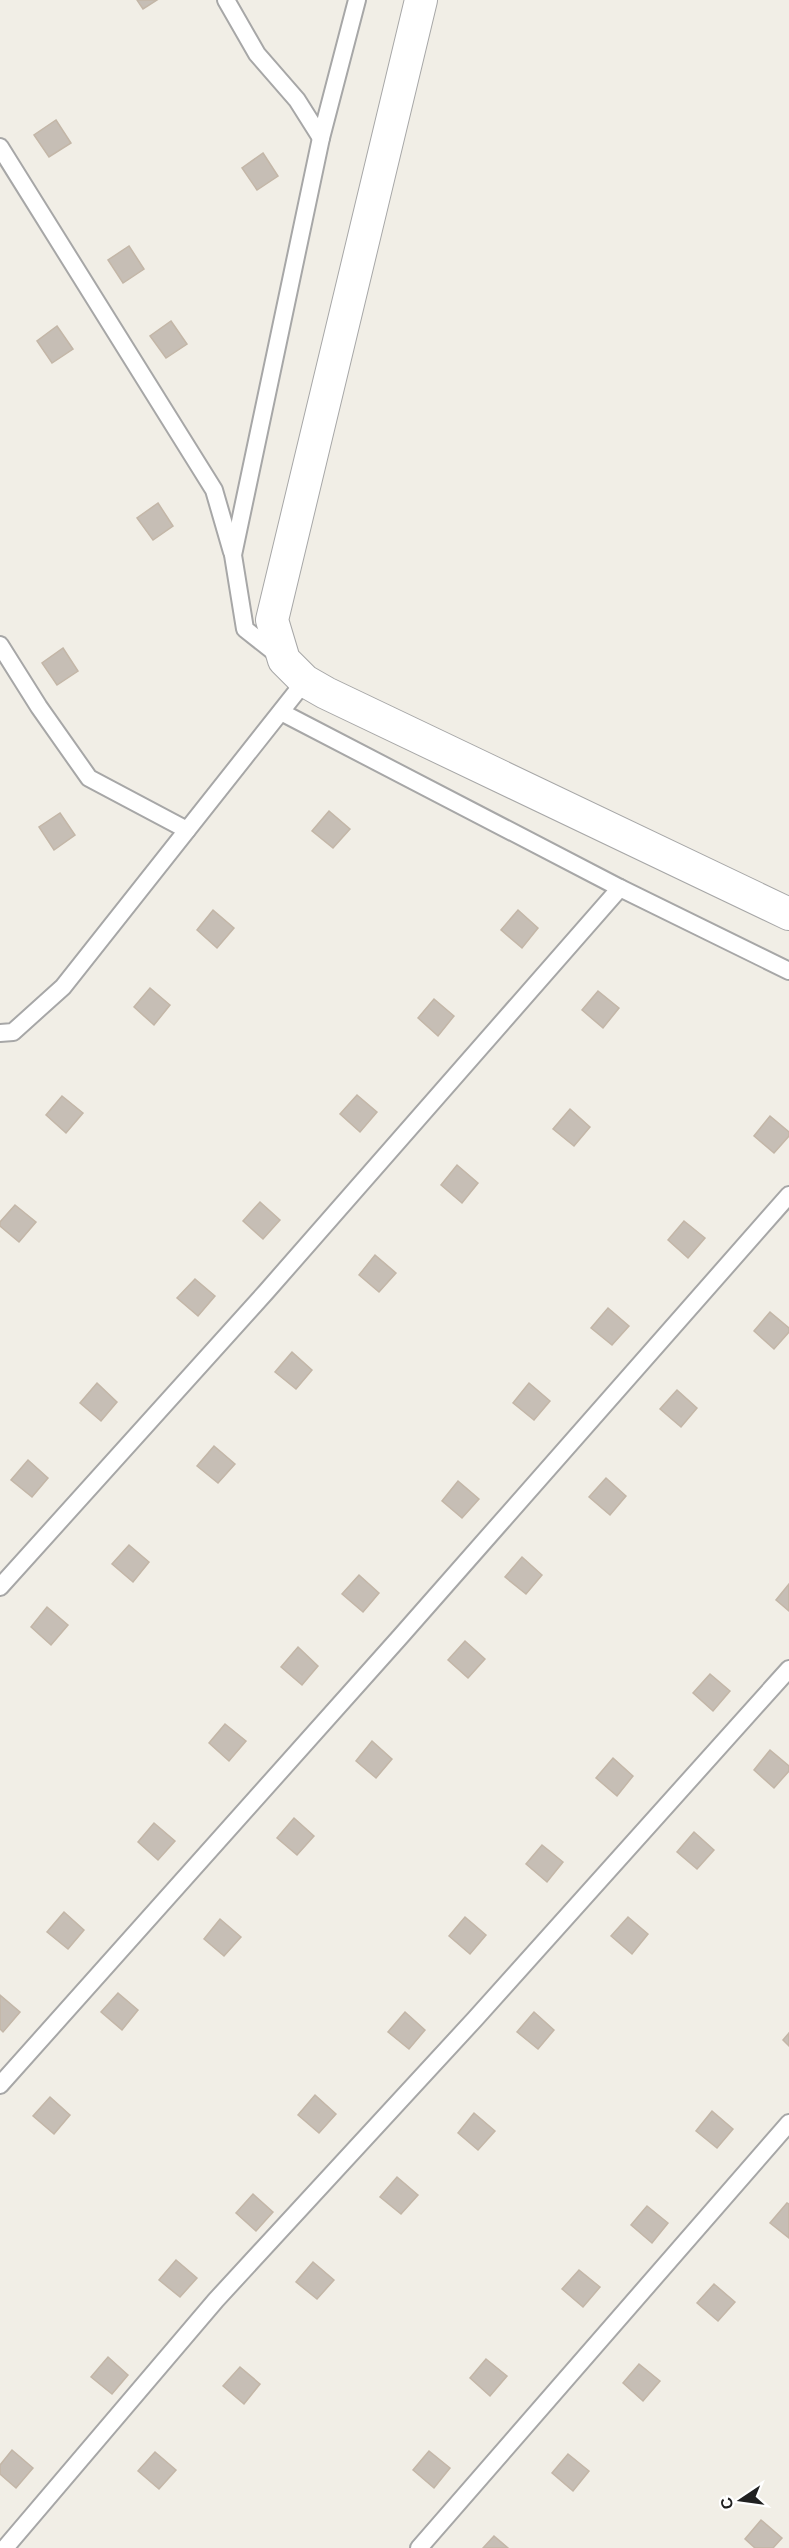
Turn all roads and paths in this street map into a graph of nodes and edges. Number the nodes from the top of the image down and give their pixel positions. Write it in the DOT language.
graph roads {
  1 [pos="226,0"];
  2 [pos="357,0"];
  3 [pos="421,0"];
  4 [pos="321,138"];
  5 [pos="0,147"];
  6 [pos="233,555"];
  7 [pos="0,645"];
  8 [pos="295,670"];
  9 [pos="281,712"];
  10 [pos="187,830"];
  11 [pos="620,888"];
  12 [pos="789,914"];
  13 [pos="789,971"];
  14 [pos="0,1033"];
  15 [pos="789,1195"];
  16 [pos="0,1587"];
  17 [pos="789,1669"];
  18 [pos="0,2085"];
  19 [pos="789,2123"];
  20 [pos="5,2548"];
  21 [pos="419,2548"];
  1 -- 4 [label="lane"];
  2 -- 4 [label="lane"];
  3 -- 8 [label="street"];
  4 -- 6 [label="lane"];
  5 -- 6 [label="lane"];
  6 -- 8 [label="lane"];
  7 -- 10 [label="lane"];
  8 -- 9 [label="lane"];
  8 -- 12 [label="street"];
  9 -- 10 [label="lane"];
  9 -- 11 [label="lane"];
  10 -- 14 [label="lane"];
  11 -- 13 [label="lane"];
  11 -- 16 [label="lane"];
  15 -- 18 [label="lane"];
  17 -- 20 [label="lane"];
  19 -- 21 [label="lane"];
}
